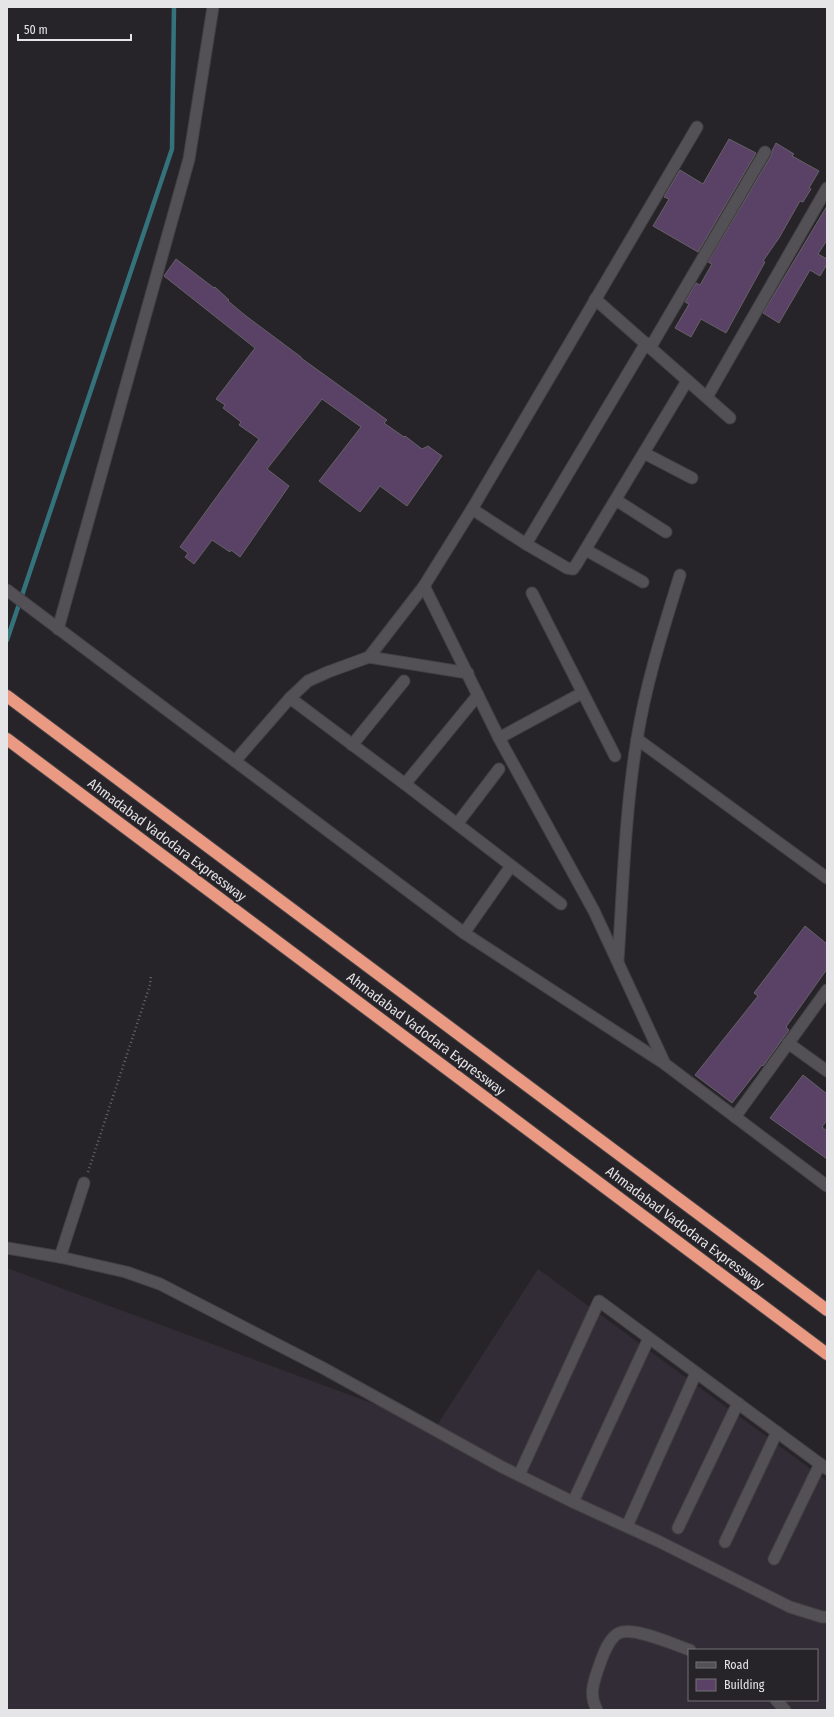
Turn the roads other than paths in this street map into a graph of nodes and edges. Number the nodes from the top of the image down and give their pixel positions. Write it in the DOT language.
graph roads {
  1 [pos="212,7"];
  2 [pos="697,127"];
  3 [pos="764,152"];
  4 [pos="827,188"];
  5 [pos="595,299"];
  6 [pos="648,346"];
  7 [pos="688,381"];
  8 [pos="707,397"];
  9 [pos="730,418"];
  10 [pos="644,453"];
  11 [pos="692,478"];
  12 [pos="616,500"];
  13 [pos="472,508"];
  14 [pos="666,532"];
  15 [pos="526,544"];
  16 [pos="586,550"];
  17 [pos="680,575"];
  18 [pos="643,582"];
  19 [pos="424,586"];
  20 [pos="7,590"];
  21 [pos="532,593"];
  22 [pos="58,629"];
  23 [pos="369,657"];
  24 [pos="468,673"];
  25 [pos="404,681"];
  26 [pos="582,693"];
  27 [pos="478,694"];
  28 [pos="7,697"];
  29 [pos="290,698"];
  30 [pos="499,738"];
  31 [pos="7,739"];
  32 [pos="637,739"];
  33 [pos="352,745"];
  34 [pos="615,756"];
  35 [pos="235,761"];
  36 [pos="499,769"];
  37 [pos="405,784"];
  38 [pos="457,824"];
  39 [pos="511,866"];
  40 [pos="827,878"];
  41 [pos="562,904"];
  42 [pos="464,933"];
  43 [pos="618,961"];
  44 [pos="825,996"];
  45 [pos="788,1043"];
  46 [pos="665,1064"];
  47 [pos="827,1072"];
  48 [pos="735,1117"];
  49 [pos="84,1183"];
  50 [pos="827,1186"];
  51 [pos="7,1248"];
  52 [pos="60,1258"];
  53 [pos="827,1310"];
  54 [pos="649,1338"];
  55 [pos="827,1354"];
  56 [pos="696,1373"];
  57 [pos="738,1403"];
  58 [pos="777,1432"];
  59 [pos="823,1466"];
  60 [pos="519,1475"];
  61 [pos="573,1502"];
  62 [pos="627,1526"];
  63 [pos="678,1528"];
  64 [pos="725,1542"];
  65 [pos="774,1558"];
  66 [pos="827,1617"];
  67 [pos="688,1649"];
  68 [pos="777,1701"];
  69 [pos="597,1710"];
  70 [pos="785,1710"];
  1 -- 22 [label="street"];
  2 -- 5 [label="street"];
  3 -- 6 [label="street"];
  4 -- 8 [label="street"];
  5 -- 6 [label="street"];
  5 -- 13 [label="street"];
  6 -- 7 [label="street"];
  6 -- 15 [label="street"];
  7 -- 8 [label="street"];
  7 -- 10 [label="street"];
  8 -- 9 [label="street"];
  10 -- 11 [label="street"];
  10 -- 12 [label="street"];
  12 -- 14 [label="street"];
  12 -- 16 [label="street"];
  13 -- 15 [label="street"];
  13 -- 19 [label="street"];
  15 -- 16 [label="street"];
  16 -- 18 [label="street"];
  17 -- 32 [label="street"];
  19 -- 23 [label="street"];
  19 -- 24 [label="street"];
  20 -- 22 [label="street"];
  21 -- 26 [label="street"];
  22 -- 35 [label="street"];
  23 -- 24 [label="street"];
  23 -- 29 [label="street"];
  24 -- 27 [label="street"];
  25 -- 33 [label="street"];
  26 -- 30 [label="street"];
  26 -- 34 [label="street"];
  27 -- 30 [label="street"];
  27 -- 37 [label="street"];
  28 -- 53 [label="highway, Ahmadabad Vadodara Expressway"];
  29 -- 33 [label="street"];
  29 -- 35 [label="street"];
  30 -- 43 [label="street"];
  31 -- 55 [label="highway, Ahmadabad Vadodara Expressway"];
  32 -- 40 [label="street"];
  32 -- 43 [label="street"];
  33 -- 37 [label="street"];
  35 -- 42 [label="street"];
  36 -- 38 [label="street"];
  37 -- 38 [label="street"];
  38 -- 39 [label="street"];
  39 -- 41 [label="street"];
  39 -- 42 [label="street"];
  42 -- 46 [label="street"];
  43 -- 46 [label="street"];
  44 -- 45 [label="street"];
  45 -- 47 [label="street"];
  45 -- 48 [label="street"];
  46 -- 48 [label="street"];
  48 -- 50 [label="street"];
  49 -- 52 [label="street"];
  51 -- 52 [label="street"];
  52 -- 60 [label="street"];
  54 -- 56 [label="street"];
  54 -- 60 [label="street"];
  54 -- 61 [label="street"];
  56 -- 57 [label="street"];
  56 -- 62 [label="street"];
  57 -- 58 [label="street"];
  57 -- 63 [label="street"];
  58 -- 59 [label="street"];
  58 -- 64 [label="street"];
  59 -- 65 [label="street"];
  60 -- 61 [label="street"];
  61 -- 62 [label="street"];
  62 -- 66 [label="street"];
  67 -- 69 [label="street"];
  68 -- 70 [label="street"];
}
